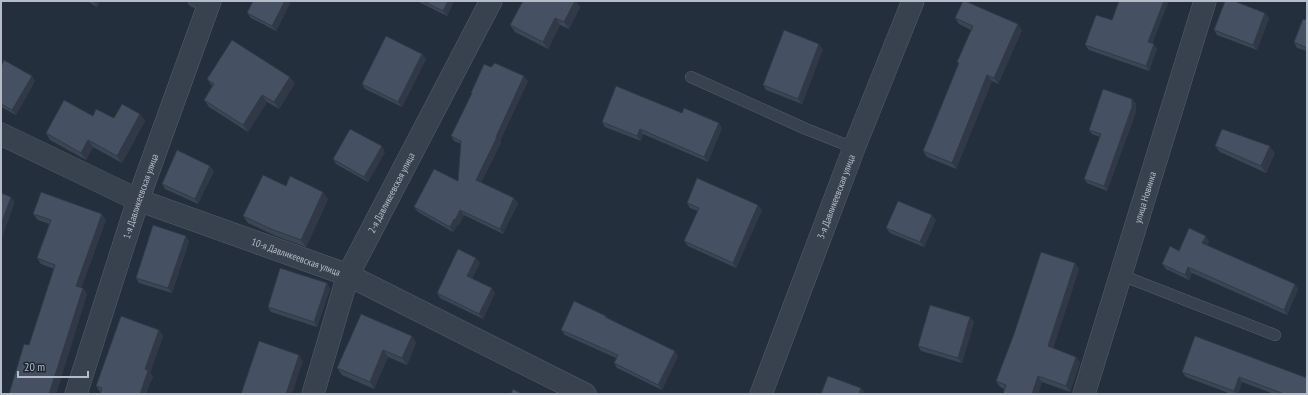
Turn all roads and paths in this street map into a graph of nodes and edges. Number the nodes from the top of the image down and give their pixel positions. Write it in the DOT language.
graph roads {
  1 [pos="491,1"];
  2 [pos="912,1"];
  3 [pos="1205,1"];
  4 [pos="204,3"];
  5 [pos="691,77"];
  6 [pos="1,134"];
  7 [pos="854,148"];
  8 [pos="138,200"];
  9 [pos="348,275"];
  10 [pos="1121,275"];
  11 [pos="1275,335"];
  12 [pos="76,394"];
  13 [pos="312,394"];
  14 [pos="585,394"];
  15 [pos="761,394"];
  16 [pos="1084,394"];
  1 -- 9 [label="street, 2-я Давликеевская улица"];
  2 -- 7 [label="street, 3-я Давликеевская улица"];
  3 -- 10 [label="street, улица Новинка"];
  4 -- 8 [label="street, 1-я Давликеевская улица"];
  5 -- 7 [label="lane"];
  6 -- 8 [label="street, 10-я Давликеевская улица"];
  7 -- 15 [label="street, 3-я Давликеевская улица"];
  8 -- 9 [label="street, 10-я Давликеевская улица"];
  8 -- 12 [label="street, 1-я Давликеевская улица"];
  9 -- 13 [label="street, 2-я Давликеевская улица"];
  9 -- 14 [label="street, 10-я Давликеевская улица"];
  10 -- 11 [label="lane"];
  10 -- 16 [label="street, улица Новинка"];
}
